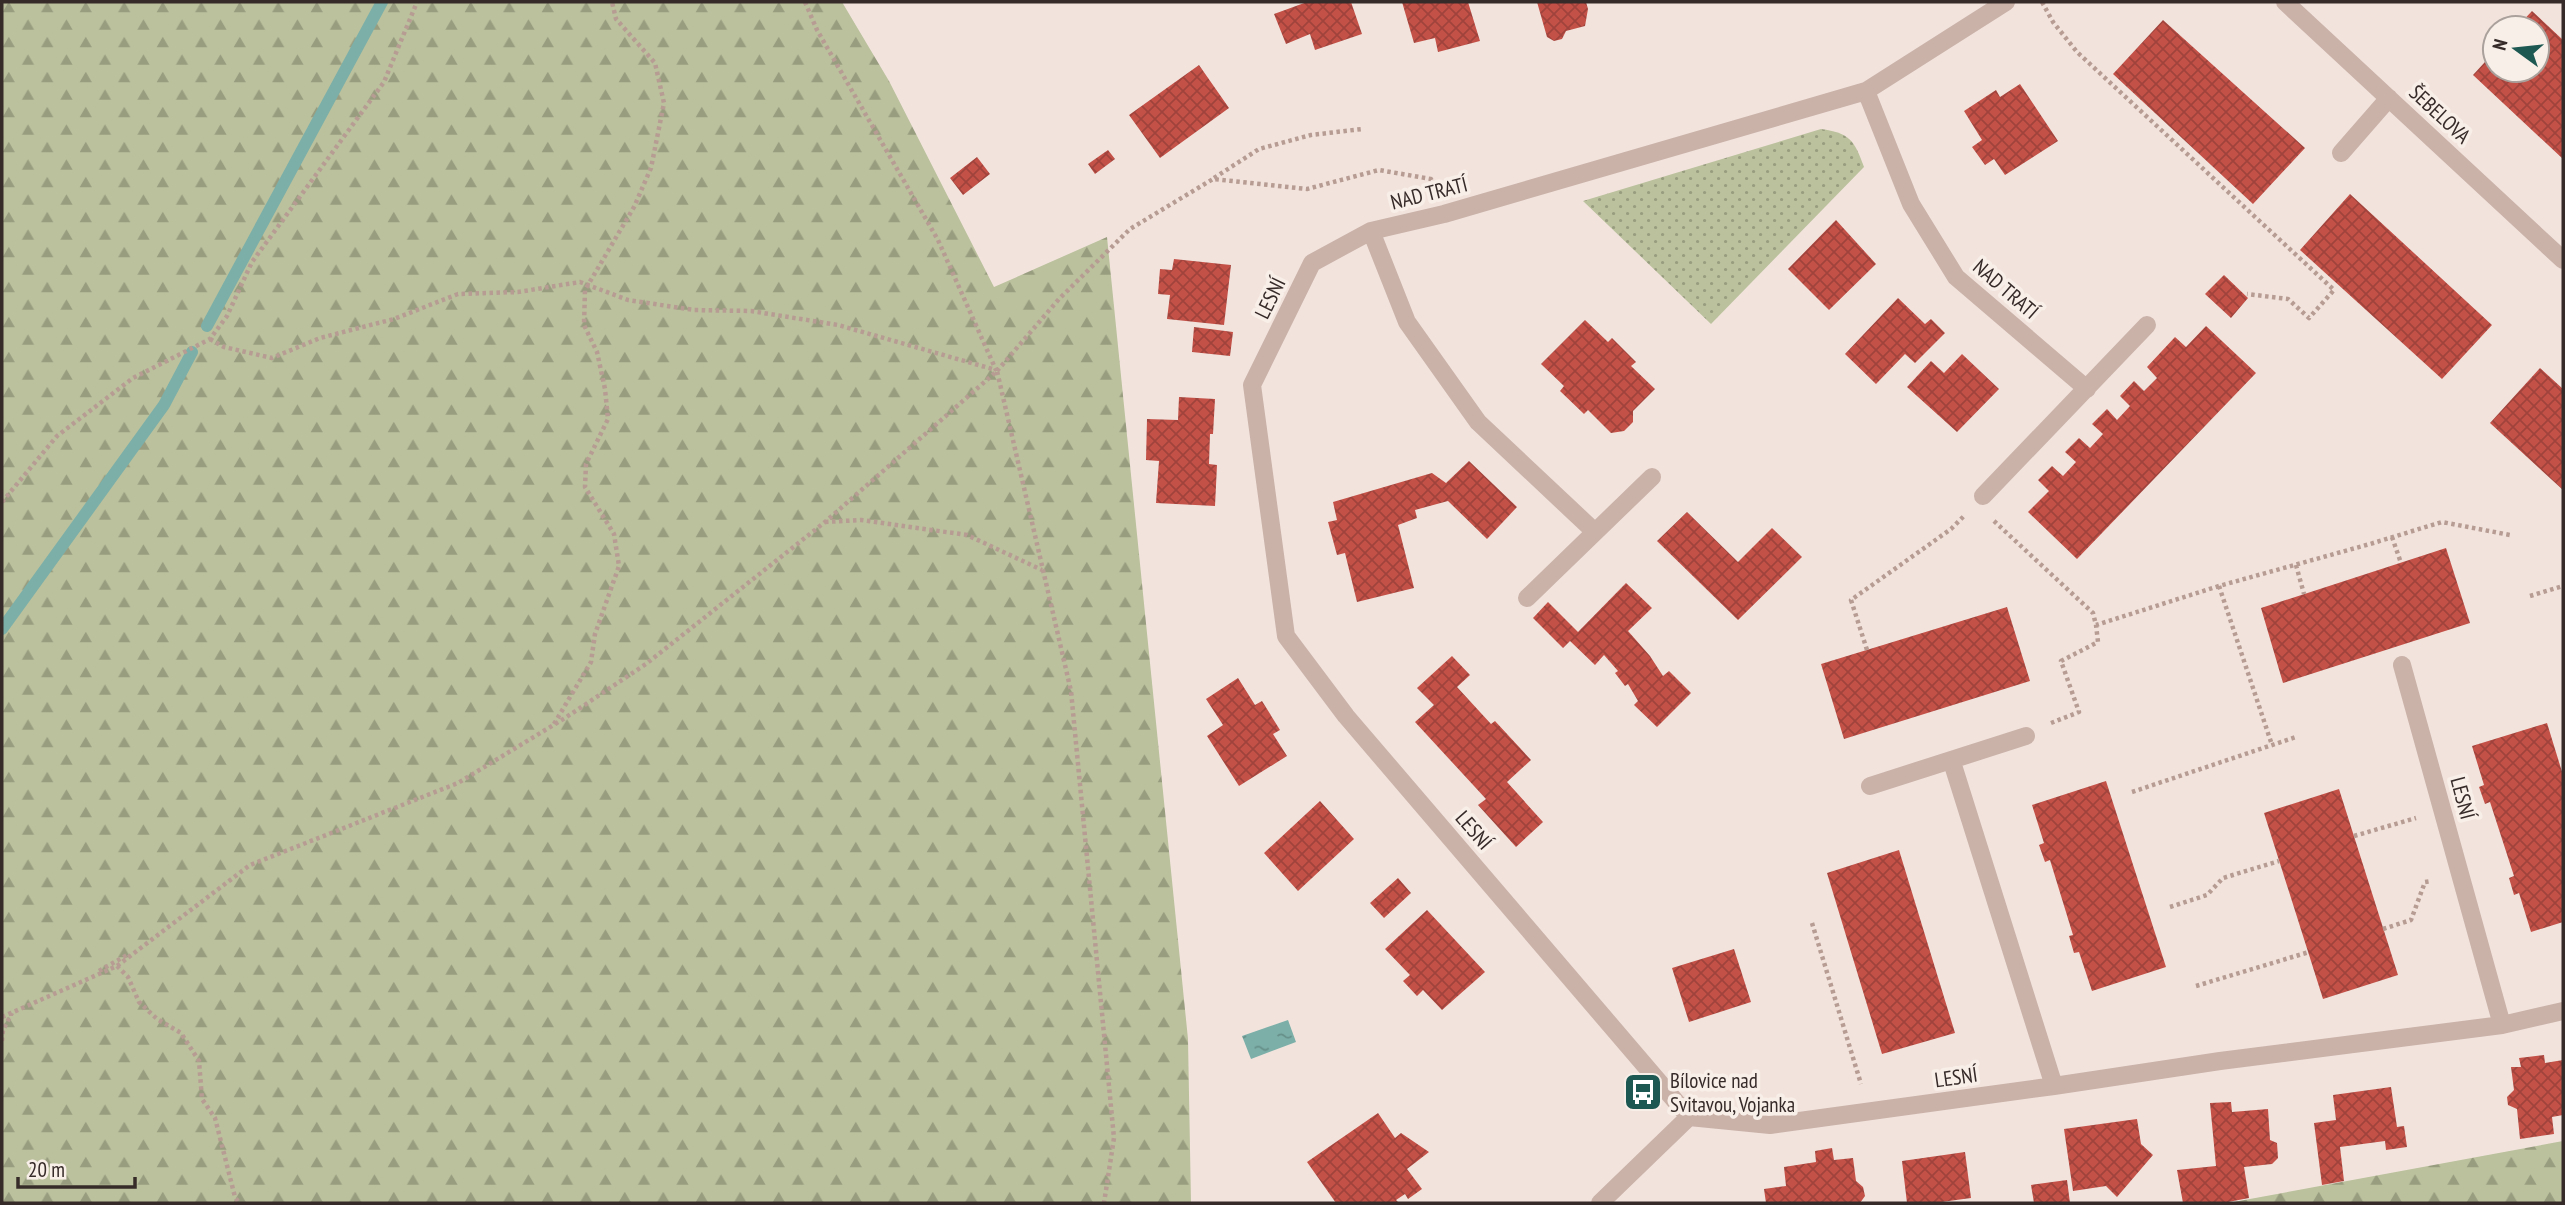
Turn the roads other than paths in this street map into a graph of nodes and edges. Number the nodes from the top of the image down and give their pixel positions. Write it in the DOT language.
graph roads {
  1 [pos="2006,2"];
  2 [pos="2285,2"];
  3 [pos="1866,91"];
  4 [pos="2389,98"];
  5 [pos="2341,153"];
  6 [pos="1371,230"];
  7 [pos="2563,260"];
  8 [pos="2147,325"];
  9 [pos="2087,389"];
  10 [pos="1652,477"];
  11 [pos="1980,500"];
  12 [pos="1595,532"];
  13 [pos="1527,598"];
  14 [pos="2402,665"];
  15 [pos="2026,736"];
  16 [pos="1952,762"];
  17 [pos="1870,786"];
  18 [pos="2563,1011"];
  19 [pos="2502,1025"];
  20 [pos="2054,1086"];
  21 [pos="1689,1117"];
  22 [pos="1600,1203"];
  1 -- 3 [label="street, NAD TRATÍ"];
  2 -- 4 [label="street, ŠEBELOVA"];
  3 -- 6 [label="street, NAD TRATÍ"];
  3 -- 9 [label="street, NAD TRATÍ"];
  4 -- 5 [label="street"];
  4 -- 7 [label="street, ŠEBELOVA"];
  6 -- 12 [label="street, NAD TRATÍ"];
  6 -- 21 [label="street, LESNÍ"];
  8 -- 9 [label="street"];
  9 -- 11 [label="street"];
  10 -- 12 [label="street"];
  12 -- 13 [label="street"];
  14 -- 19 [label="street, LESNÍ"];
  15 -- 16 [label="street"];
  16 -- 17 [label="street"];
  16 -- 20 [label="street"];
  18 -- 19 [label="street, LESNÍ"];
  19 -- 20 [label="street, LESNÍ"];
  20 -- 21 [label="street, LESNÍ"];
  21 -- 22 [label="street"];
}
